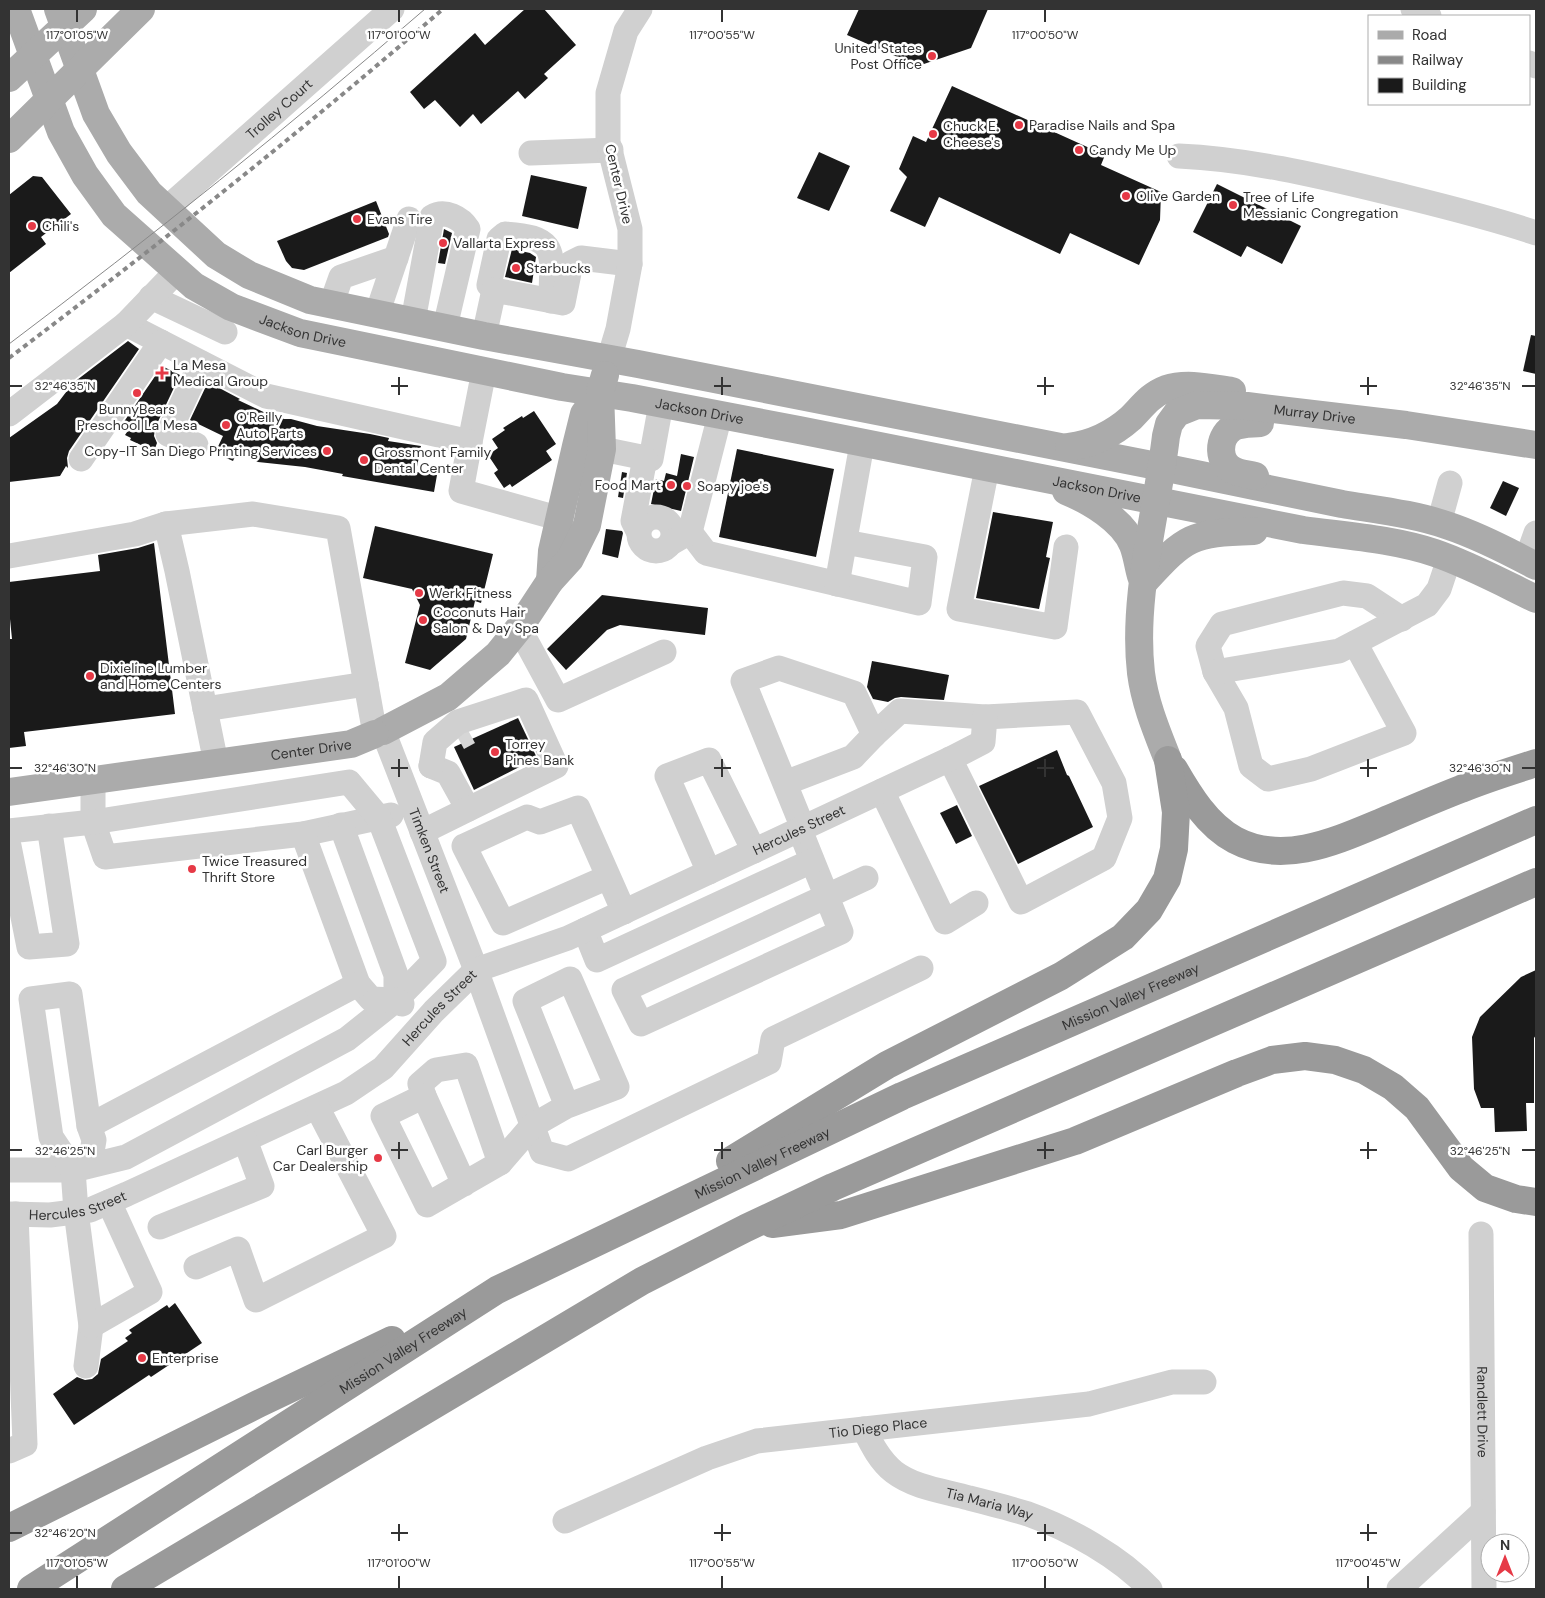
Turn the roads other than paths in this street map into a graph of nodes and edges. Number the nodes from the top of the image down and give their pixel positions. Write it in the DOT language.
graph roads {
  1 [pos="16,9"];
  2 [pos="141,9"];
  3 [pos="392,9"];
  4 [pos="640,9"];
  5 [pos="1413,9"];
  6 [pos="68,15"];
  7 [pos="1427,15"];
  8 [pos="33,56"];
  9 [pos="80,70"];
  10 [pos="9,78"];
  11 [pos="49,100"];
  12 [pos="9,139"];
  13 [pos="610,150"];
  14 [pos="531,153"];
  15 [pos="1179,156"];
  16 [pos="166,208"];
  17 [pos="409,219"];
  18 [pos="1536,233"];
  19 [pos="396,258"];
  20 [pos="630,264"];
  21 [pos="177,271"];
  22 [pos="422,274"];
  23 [pos="456,282"];
  24 [pos="494,290"];
  25 [pos="151,297"];
  26 [pos="550,301"];
  27 [pos="331,305"];
  28 [pos="377,314"];
  29 [pos="232,321"];
  30 [pos="413,321"];
  31 [pos="126,324"];
  32 [pos="445,327"];
  33 [pos="484,336"];
  34 [pos="161,342"];
  35 [pos="609,358"];
  36 [pos="204,364"];
  37 [pos="484,371"];
  38 [pos="600,392"];
  39 [pos="661,404"];
  40 [pos="9,414"];
  41 [pos="720,415"];
  42 [pos="1367,420"];
  43 [pos="1260,424"];
  44 [pos="978,431"];
  45 [pos="1509,441"];
  46 [pos="470,442"];
  47 [pos="862,444"];
  48 [pos="196,445"];
  49 [pos="1536,445"];
  50 [pos="1061,448"];
  51 [pos="602,449"];
  52 [pos="645,458"];
  53 [pos="81,459"];
  54 [pos="1162,467"];
  55 [pos="988,468"];
  56 [pos="1031,476"];
  57 [pos="1450,483"];
  58 [pos="1156,500"];
  59 [pos="1342,504"];
  60 [pos="560,519"];
  61 [pos="1439,523"];
  62 [pos="166,524"];
  63 [pos="1303,530"];
  64 [pos="1536,533"];
  65 [pos="680,537"];
  66 [pos="845,542"];
  67 [pos="1066,547"];
  68 [pos="9,556"];
  69 [pos="1449,559"];
  70 [pos="1533,569"];
  71 [pos="550,581"];
  72 [pos="1144,582"];
  73 [pos="837,584"];
  74 [pos="1536,599"];
  75 [pos="1402,619"];
  76 [pos="519,628"];
  77 [pos="1355,643"];
  78 [pos="664,652"];
  79 [pos="1215,672"];
  80 [pos="366,684"];
  81 [pos="502,708"];
  82 [pos="205,710"];
  83 [pos="985,718"];
  84 [pos="379,733"];
  85 [pos="874,735"];
  86 [pos="432,758"];
  87 [pos="1168,760"];
  88 [pos="216,763"];
  89 [pos="1536,763"];
  90 [pos="941,764"];
  91 [pos="93,780"];
  92 [pos="402,782"];
  93 [pos="785,783"];
  94 [pos="882,791"];
  95 [pos="9,792"];
  96 [pos="413,808"];
  97 [pos="468,809"];
  98 [pos="379,818"];
  99 [pos="1536,820"];
  100 [pos="93,822"];
  101 [pos="341,825"];
  102 [pos="50,826"];
  103 [pos="802,829"];
  104 [pos="9,831"];
  105 [pos="422,832"];
  106 [pos="303,834"];
  107 [pos="9,846"];
  108 [pos="464,846"];
  109 [pos="754,851"];
  110 [pos="433,858"];
  111 [pos="812,861"];
  112 [pos="709,872"];
  113 [pos="608,876"];
  114 [pos="866,878"];
  115 [pos="1536,882"];
  116 [pos="826,897"];
  117 [pos="1536,898"];
  118 [pos="1490,902"];
  119 [pos="976,903"];
  120 [pos="624,912"];
  121 [pos="585,930"];
  122 [pos="921,968"];
  123 [pos="476,970"];
  124 [pos="358,984"];
  125 [pos="396,1000"];
  126 [pos="424,1022"];
  127 [pos="424,1096"];
  128 [pos="567,1106"];
  129 [pos="317,1107"];
  130 [pos="89,1126"];
  131 [pos="532,1126"];
  132 [pos="245,1140"];
  133 [pos="500,1163"];
  134 [pos="9,1170"];
  135 [pos="73,1170"];
  136 [pos="464,1184"];
  137 [pos="108,1202"];
  138 [pos="1536,1202"];
  139 [pos="76,1211"];
  140 [pos="12,1225"];
  141 [pos="160,1228"];
  142 [pos="746,1228"];
  143 [pos="1481,1234"];
  144 [pos="603,1239"];
  145 [pos="196,1267"];
  146 [pos="497,1290"];
  147 [pos="91,1326"];
  148 [pos="86,1366"];
  149 [pos="1204,1382"];
  150 [pos="864,1429"];
  151 [pos="17,1447"];
  152 [pos="1484,1512"];
  153 [pos="565,1521"];
  154 [pos="9,1528"];
  155 [pos="32,1589"];
  156 [pos="125,1589"];
  157 [pos="1150,1589"];
  158 [pos="1399,1589"];
  159 [pos="1484,1589"];
  1 -- 8 [label="main road, Jackson Drive"];
  2 -- 9 [label="main road"];
  3 -- 16 [label="street, Trolley Court"];
  4 -- 13 [label="street, Center Drive"];
  5 -- 7 [label="street"];
  6 -- 8 [label="main road"];
  6 -- 9 [label="main road"];
  8 -- 10 [label="main road"];
  8 -- 11 [label="main road, Jackson Drive"];
  9 -- 11 [label="main road"];
  9 -- 16 [label="main road"];
  11 -- 12 [label="main road"];
  11 -- 21 [label="main road, Jackson Drive"];
  13 -- 14 [label="street"];
  13 -- 20 [label="street, Center Drive"];
  15 -- 18 [label="street"];
  16 -- 27 [label="main road"];
  17 -- 19 [label="street"];
  19 -- 27 [label="street"];
  19 -- 28 [label="street"];
  20 -- 26 [label="street"];
  20 -- 35 [label="street, Center Drive"];
  21 -- 25 [label="street"];
  21 -- 29 [label="main road, Jackson Drive"];
  22 -- 23 [label="street"];
  22 -- 23 [label="street"];
  22 -- 30 [label="street"];
  23 -- 32 [label="street"];
  24 -- 26 [label="street"];
  24 -- 26 [label="street"];
  24 -- 33 [label="street"];
  25 -- 29 [label="street"];
  25 -- 31 [label="street"];
  27 -- 28 [label="main road"];
  28 -- 30 [label="main road"];
  29 -- 36 [label="street"];
  29 -- 37 [label="main road, Jackson Drive"];
  30 -- 32 [label="main road"];
  31 -- 34 [label="street"];
  31 -- 40 [label="street"];
  32 -- 33 [label="main road"];
  33 -- 35 [label="main road"];
  34 -- 36 [label="street"];
  34 -- 53 [label="street"];
  35 -- 38 [label="main road, Center Drive"];
  35 -- 44 [label="main road"];
  36 -- 46 [label="street"];
  36 -- 48 [label="street"];
  37 -- 38 [label="main road, Jackson Drive"];
  37 -- 46 [label="street"];
  38 -- 39 [label="main road, Jackson Drive"];
  38 -- 51 [label="main road, Center Drive"];
  38 -- 60 [label="main road, Center Drive"];
  39 -- 41 [label="main road, Jackson Drive"];
  39 -- 52 [label="street"];
  41 -- 47 [label="main road, Jackson Drive"];
  41 -- 65 [label="street"];
  42 -- 45 [label="main road, Murray Drive"];
  42 -- 50 [label="main road"];
  42 -- 54 [label="main road, Murray Drive"];
  43 -- 45 [label="main road, Murray Drive"];
  43 -- 54 [label="main road, Murray Drive"];
  43 -- 59 [label="main road"];
  44 -- 47 [label="main road"];
  44 -- 50 [label="main road"];
  45 -- 49 [label="main road, Murray Drive"];
  46 -- 60 [label="street"];
  47 -- 55 [label="main road, Jackson Drive"];
  47 -- 66 [label="street"];
  50 -- 54 [label="main road"];
  51 -- 52 [label="street"];
  51 -- 71 [label="main road, Center Drive"];
  52 -- 65 [label="street"];
  54 -- 58 [label="main road, Murray Drive"];
  54 -- 59 [label="main road"];
  55 -- 56 [label="main road, Jackson Drive"];
  55 -- 67 [label="street"];
  56 -- 58 [label="main road, Jackson Drive"];
  56 -- 72 [label="main road"];
  57 -- 61 [label="street"];
  58 -- 63 [label="main road, Jackson Drive"];
  58 -- 72 [label="main road, Murray Drive"];
  59 -- 61 [label="main road"];
  60 -- 71 [label="main road, Center Drive"];
  61 -- 70 [label="main road"];
  62 -- 68 [label="street"];
  62 -- 80 [label="street, Timken Street"];
  62 -- 82 [label="street"];
  63 -- 69 [label="main road, Jackson Drive"];
  63 -- 72 [label="main road"];
  64 -- 70 [label="street"];
  65 -- 73 [label="street"];
  66 -- 73 [label="street"];
  66 -- 73 [label="street"];
  69 -- 70 [label="main road"];
  69 -- 74 [label="main road, Jackson Drive"];
  69 -- 75 [label="street"];
  71 -- 76 [label="main road, Center Drive"];
  72 -- 87 [label="main road, Murray Drive"];
  75 -- 77 [label="street"];
  75 -- 79 [label="street"];
  76 -- 78 [label="street"];
  76 -- 84 [label="main road, Center Drive"];
  77 -- 79 [label="street"];
  77 -- 79 [label="street"];
  80 -- 82 [label="street"];
  80 -- 84 [label="street, Timken Street"];
  81 -- 86 [label="street"];
  81 -- 86 [label="street"];
  81 -- 97 [label="street"];
  82 -- 88 [label="street"];
  83 -- 85 [label="street"];
  83 -- 90 [label="street, Hercules Street"];
  83 -- 90 [label="street"];
  84 -- 88 [label="main road, Center Drive"];
  84 -- 92 [label="street, Timken Street"];
  85 -- 93 [label="street"];
  85 -- 93 [label="street"];
  86 -- 92 [label="street"];
  86 -- 97 [label="street"];
  87 -- 89 [label="highway"];
  87 -- 144 [label="highway"];
  88 -- 91 [label="main road, Center Drive"];
  90 -- 94 [label="street, Hercules Street"];
  91 -- 95 [label="main road, Center Drive"];
  91 -- 100 [label="street"];
  92 -- 96 [label="street, Timken Street"];
  93 -- 103 [label="street"];
  94 -- 103 [label="street, Hercules Street"];
  94 -- 119 [label="street"];
  96 -- 98 [label="street"];
  96 -- 105 [label="street, Timken Street"];
  97 -- 105 [label="street"];
  98 -- 100 [label="street"];
  98 -- 101 [label="street"];
  98 -- 125 [label="street"];
  99 -- 144 [label="highway, Mission Valley Freeway"];
  100 -- 102 [label="street"];
  100 -- 106 [label="street"];
  101 -- 106 [label="street"];
  101 -- 125 [label="street"];
  102 -- 104 [label="street"];
  102 -- 107 [label="street"];
  103 -- 109 [label="street, Hercules Street"];
  103 -- 111 [label="street"];
  105 -- 110 [label="street, Timken Street"];
  106 -- 124 [label="street"];
  108 -- 110 [label="street"];
  108 -- 113 [label="street"];
  108 -- 113 [label="street"];
  109 -- 112 [label="street, Hercules Street"];
  109 -- 112 [label="street"];
  110 -- 123 [label="street, Timken Street"];
  111 -- 116 [label="street"];
  111 -- 121 [label="street"];
  112 -- 120 [label="street, Hercules Street"];
  113 -- 120 [label="street"];
  114 -- 116 [label="street"];
  115 -- 118 [label="highway"];
  116 -- 116 [label="street"];
  117 -- 118 [label="highway"];
  118 -- 142 [label="highway"];
  120 -- 121 [label="street, Hercules Street"];
  121 -- 123 [label="street, Hercules Street"];
  122 -- 131 [label="street, Timken Street"];
  123 -- 126 [label="street, Hercules Street"];
  123 -- 131 [label="street, Timken Street"];
  124 -- 125 [label="street"];
  124 -- 130 [label="street"];
  125 -- 126 [label="street"];
  125 -- 135 [label="street"];
  126 -- 129 [label="street, Hercules Street"];
  127 -- 133 [label="street"];
  127 -- 136 [label="street"];
  127 -- 136 [label="street"];
  128 -- 128 [label="street"];
  128 -- 131 [label="street"];
  129 -- 132 [label="street, Hercules Street"];
  129 -- 145 [label="street"];
  130 -- 135 [label="street"];
  130 -- 135 [label="street"];
  131 -- 133 [label="street"];
  132 -- 137 [label="street, Hercules Street"];
  132 -- 141 [label="street"];
  133 -- 136 [label="street"];
  134 -- 135 [label="street"];
  135 -- 139 [label="street"];
  137 -- 139 [label="street, Hercules Street"];
  137 -- 147 [label="street"];
  138 -- 142 [label="highway"];
  139 -- 140 [label="street, Hercules Street"];
  139 -- 147 [label="street"];
  140 -- 151 [label="street"];
  142 -- 156 [label="highway"];
  143 -- 152 [label="street, Randlett Drive"];
  144 -- 146 [label="highway, Mission Valley Freeway"];
  146 -- 154 [label="highway"];
  146 -- 155 [label="highway, Mission Valley Freeway"];
  147 -- 148 [label="street"];
  149 -- 150 [label="street, Tio Diego Place"];
  150 -- 153 [label="street, Tio Diego Place"];
  150 -- 157 [label="street, Tia Maria Way"];
  152 -- 158 [label="street"];
  152 -- 159 [label="street, Randlett Drive"];
}
